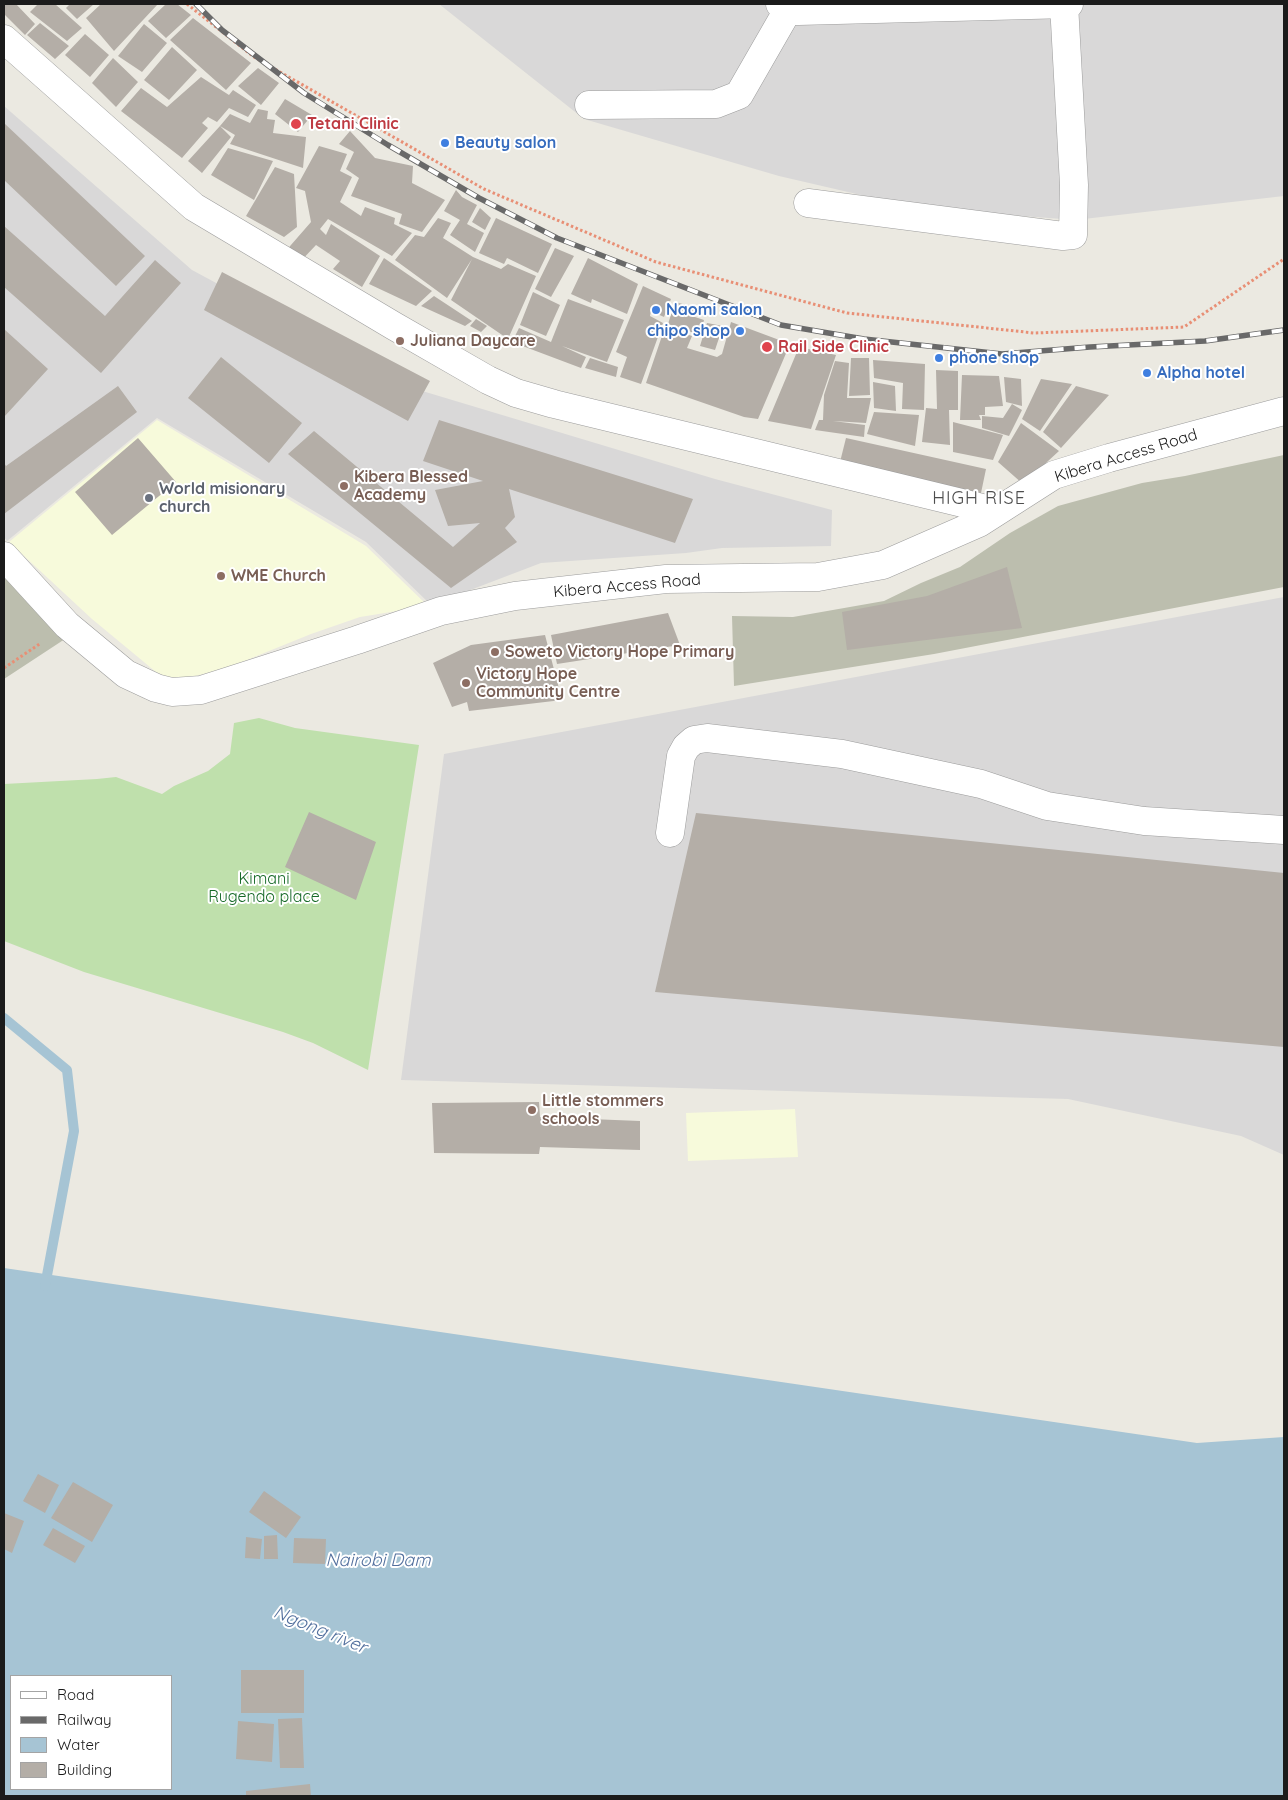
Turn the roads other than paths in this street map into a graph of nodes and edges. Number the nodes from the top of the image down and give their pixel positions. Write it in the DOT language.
graph roads {
  1 [pos="1064,4"];
  2 [pos="1069,4"];
  3 [pos="784,6"];
  4 [pos="4,39"];
  5 [pos="589,104"];
  6 [pos="808,203"];
  7 [pos="1284,411"];
  8 [pos="996,511"];
  9 [pos="4,556"];
  10 [pos="1284,830"];
  11 [pos="670,833"];
  1 -- 2 [label="street"];
  1 -- 3 [label="street"];
  1 -- 6 [label="street"];
  3 -- 5 [label="street"];
  4 -- 8 [label="street"];
  7 -- 8 [label="street, Kibera Access Road"];
  8 -- 9 [label="street, Kibera Access Road"];
  10 -- 11 [label="street"];
}
